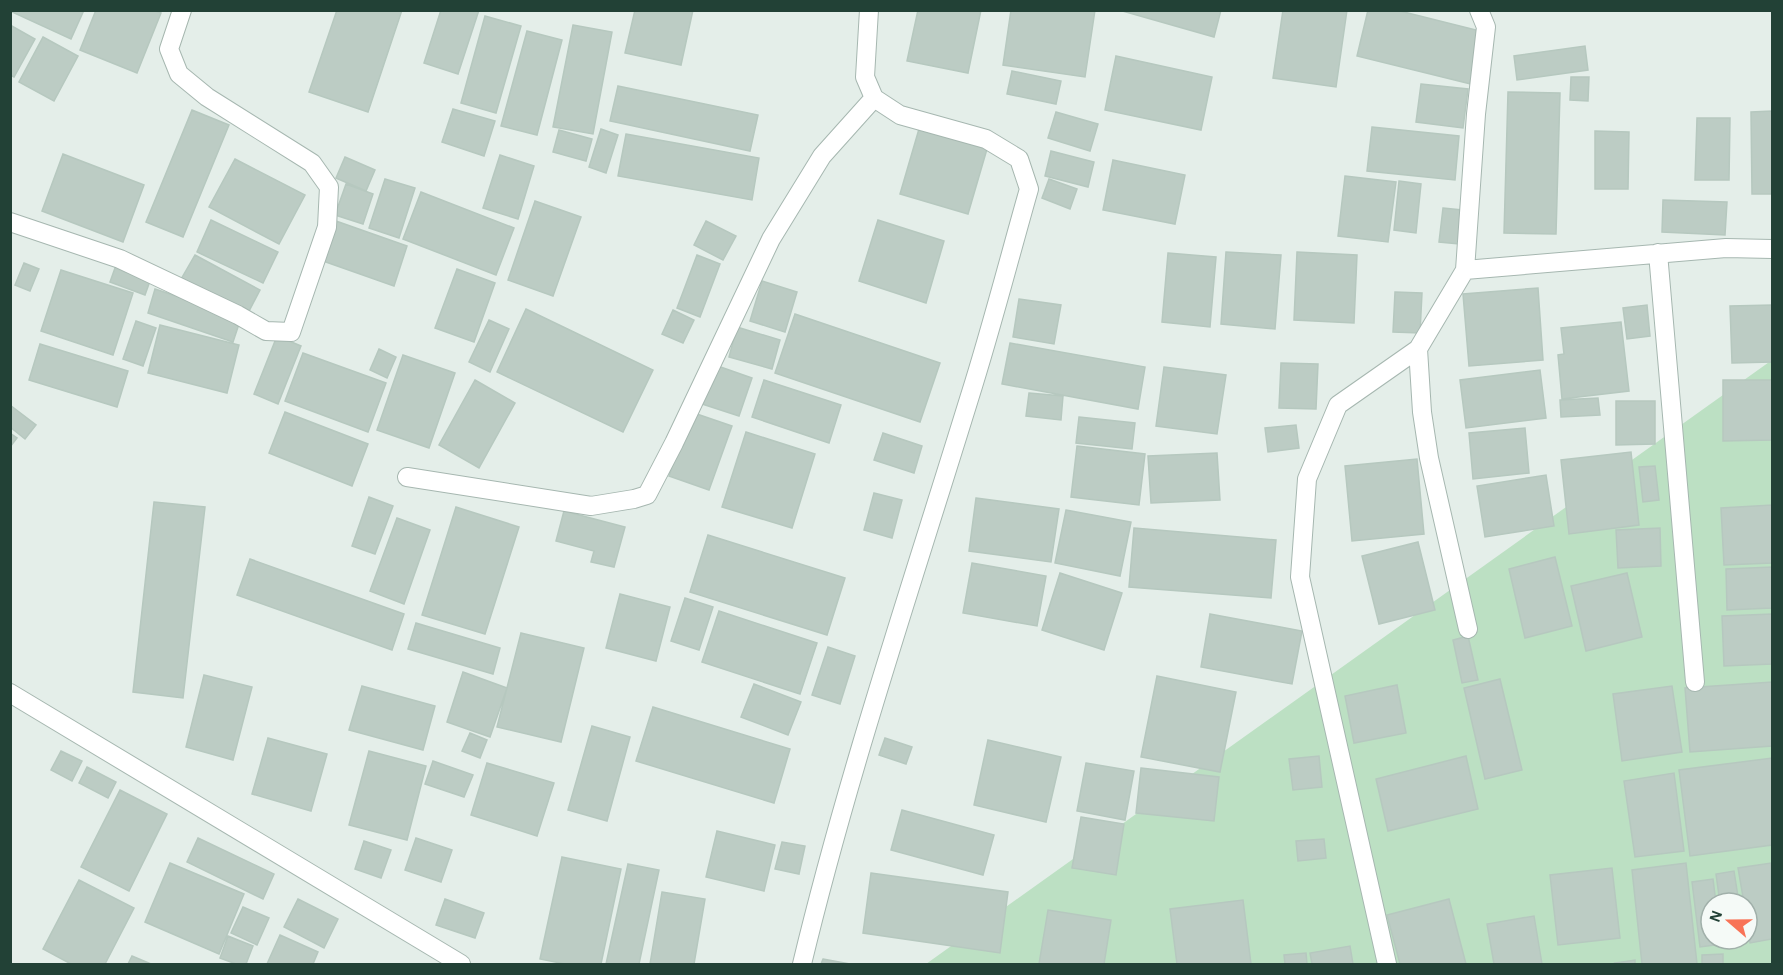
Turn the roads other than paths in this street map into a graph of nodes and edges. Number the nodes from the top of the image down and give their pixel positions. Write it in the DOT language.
graph roads {
  1 [pos="182,10"];
  2 [pos="1479,10"];
  3 [pos="864,11"];
  4 [pos="874,98"];
  5 [pos="10,222"];
  6 [pos="1773,249"];
  7 [pos="1658,253"];
  8 [pos="1464,270"];
  9 [pos="1418,349"];
  10 [pos="407,477"];
  11 [pos="1468,629"];
  12 [pos="1695,682"];
  13 [pos="10,693"];
  14 [pos="461,964"];
  15 [pos="802,964"];
  16 [pos="1387,964"];
  1 -- 5 [label="street"];
  2 -- 8 [label="street"];
  3 -- 4 [label="street"];
  4 -- 10 [label="street"];
  4 -- 15 [label="street"];
  6 -- 7 [label="street"];
  7 -- 8 [label="street"];
  7 -- 12 [label="street"];
  8 -- 9 [label="street"];
  9 -- 11 [label="street"];
  9 -- 16 [label="street"];
  13 -- 14 [label="street"];
}
